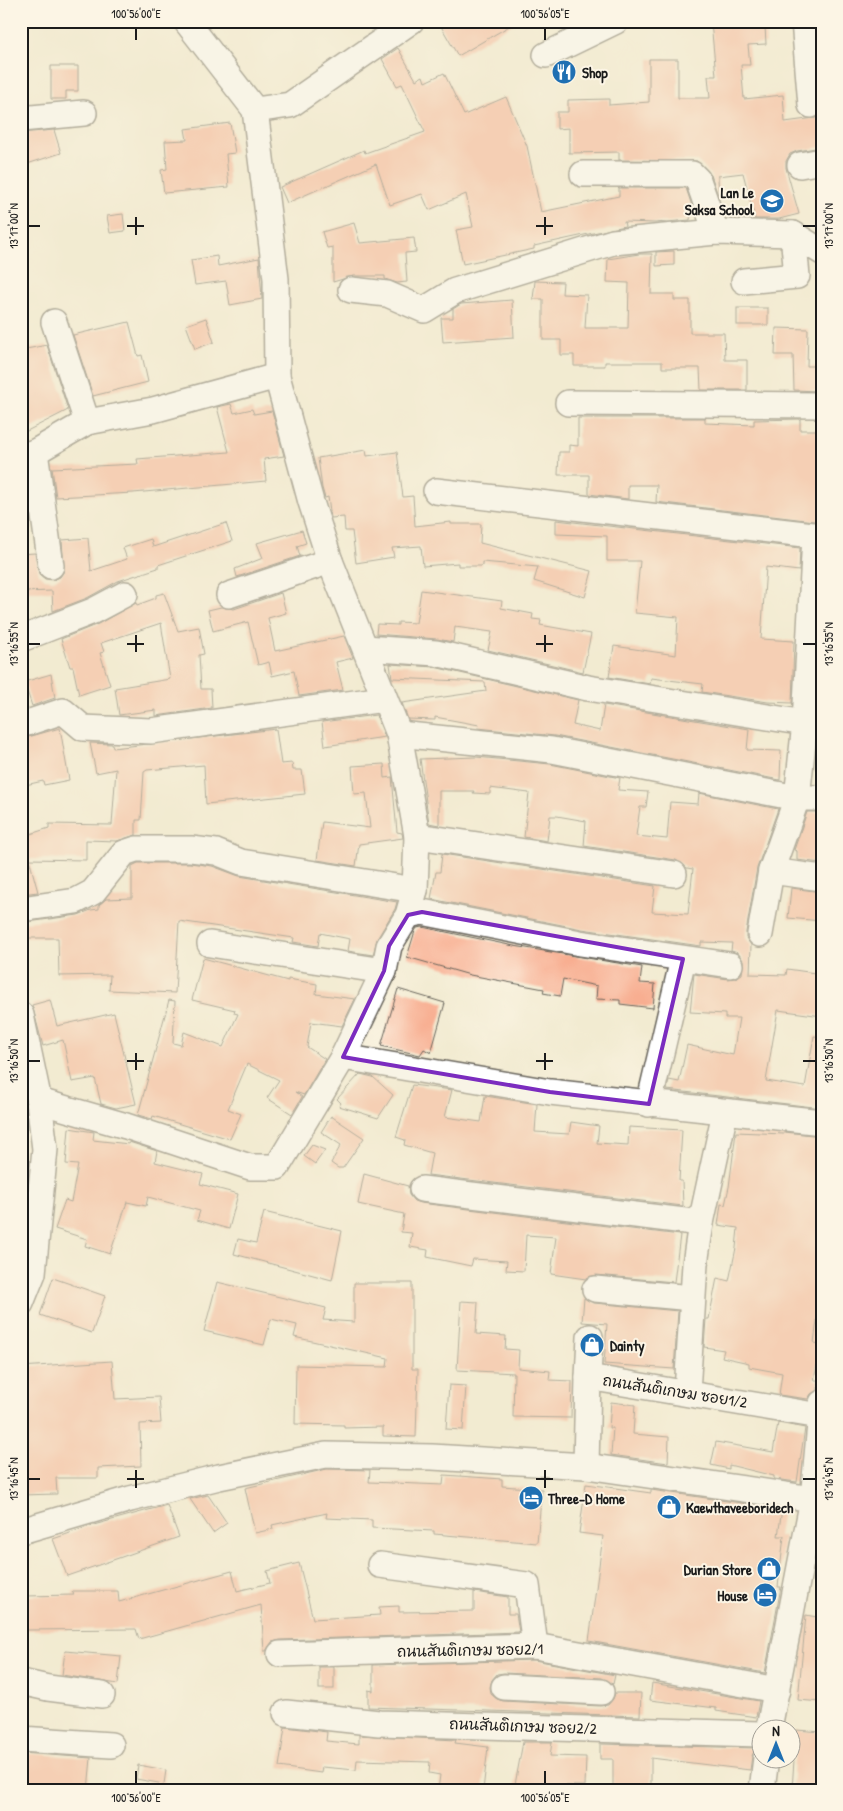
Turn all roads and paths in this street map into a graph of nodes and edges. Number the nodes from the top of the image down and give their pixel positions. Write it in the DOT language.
graph roads {
  1 [pos="186,21"];
  2 [pos="411,21"];
  3 [pos="616,21"];
  4 [pos="804,21"];
  5 [pos="546,54"];
  6 [pos="810,105"];
  7 [pos="255,110"];
  8 [pos="84,112"];
  9 [pos="21,118"];
  10 [pos="584,174"];
  11 [pos="716,232"];
  12 [pos="793,234"];
  13 [pos="822,252"];
  14 [pos="744,281"];
  15 [pos="350,290"];
  16 [pos="54,322"];
  17 [pos="277,376"];
  18 [pos="568,403"];
  19 [pos="822,405"];
  20 [pos="87,422"];
  21 [pos="28,454"];
  22 [pos="436,491"];
  23 [pos="818,536"];
  24 [pos="330,562"];
  25 [pos="51,566"];
  26 [pos="125,594"];
  27 [pos="229,594"];
  28 [pos="21,639"];
  29 [pos="365,648"];
  30 [pos="384,699"];
  31 [pos="805,723"];
  32 [pos="21,725"];
  33 [pos="399,734"];
  34 [pos="797,798"];
  35 [pos="822,798"];
  36 [pos="416,836"];
  37 [pos="771,871"];
  38 [pos="674,874"];
  39 [pos="822,878"];
  40 [pos="415,890"];
  41 [pos="21,909"];
  42 [pos="408,915"];
  43 [pos="760,934"];
  44 [pos="210,944"];
  45 [pos="683,959"];
  46 [pos="730,965"];
  47 [pos="384,971"];
  48 [pos="21,1015"];
  49 [pos="343,1057"];
  50 [pos="39,1100"];
  51 [pos="649,1104"];
  52 [pos="725,1112"];
  53 [pos="822,1122"];
  54 [pos="422,1189"];
  55 [pos="701,1223"];
  56 [pos="595,1289"];
  57 [pos="692,1298"];
  58 [pos="21,1303"];
  59 [pos="590,1337"];
  60 [pos="588,1377"];
  61 [pos="688,1392"];
  62 [pos="821,1410"];
  63 [pos="586,1466"];
  64 [pos="813,1499"];
  65 [pos="21,1531"];
  66 [pos="380,1565"];
  67 [pos="536,1646"];
  68 [pos="573,1653"];
  69 [pos="280,1654"];
  70 [pos="21,1682"];
  71 [pos="504,1687"];
  72 [pos="568,1690"];
  73 [pos="777,1690"];
  74 [pos="601,1692"];
  75 [pos="102,1695"];
  76 [pos="286,1713"];
  77 [pos="771,1718"];
  78 [pos="750,1734"];
  79 [pos="21,1739"];
  80 [pos="111,1745"];
  81 [pos="765,1768"];
  82 [pos="762,1790"];
  1 -- 7 [label="street"];
  2 -- 7 [label="street"];
  3 -- 5 [label="street"];
  4 -- 6 [label="street"];
  7 -- 17 [label="street"];
  8 -- 9 [label="street"];
  10 -- 11 [label="street"];
  11 -- 12 [label="street"];
  11 -- 15 [label="street"];
  12 -- 13 [label="street"];
  12 -- 14 [label="street"];
  16 -- 20 [label="street"];
  17 -- 20 [label="street"];
  17 -- 24 [label="street"];
  18 -- 19 [label="street"];
  20 -- 21 [label="street"];
  21 -- 25 [label="street"];
  22 -- 23 [label="street"];
  23 -- 31 [label="street"];
  24 -- 27 [label="street"];
  24 -- 29 [label="street"];
  26 -- 28 [label="street"];
  29 -- 30 [label="street"];
  29 -- 31 [label="street"];
  30 -- 32 [label="street"];
  30 -- 33 [label="street"];
  31 -- 34 [label="street"];
  33 -- 34 [label="street"];
  33 -- 36 [label="street"];
  34 -- 35 [label="street"];
  34 -- 37 [label="street"];
  36 -- 38 [label="street"];
  36 -- 40 [label="street"];
  37 -- 39 [label="street"];
  37 -- 43 [label="street"];
  40 -- 41 [label="street"];
  40 -- 42 [label="street"];
  42 -- 45 [label="street"];
  42 -- 47 [label="street"];
  44 -- 47 [label="street"];
  45 -- 46 [label="street"];
  45 -- 51 [label="street"];
  47 -- 49 [label="street"];
  48 -- 50 [label="street"];
  49 -- 50 [label="street"];
  49 -- 51 [label="street"];
  50 -- 58 [label="street"];
  51 -- 52 [label="street"];
  52 -- 53 [label="street"];
  52 -- 55 [label="street"];
  54 -- 55 [label="street"];
  55 -- 57 [label="street"];
  56 -- 57 [label="street"];
  57 -- 61 [label="street"];
  59 -- 60 [label="street"];
  60 -- 61 [label="street, ถนนสันติเกษม ซอย1/2"];
  60 -- 63 [label="street, ถนนสันติเกษม ซอย1/2"];
  61 -- 62 [label="street, ถนนสันติเกษม ซอย1/2"];
  62 -- 64 [label="street"];
  63 -- 64 [label="street"];
  63 -- 65 [label="street"];
  64 -- 73 [label="street"];
  66 -- 67 [label="street"];
  67 -- 68 [label="street, ถนนสันติเกษม ซอย2/1"];
  67 -- 69 [label="street, ถนนสันติเกษม ซอย2/1"];
  68 -- 72 [label="street"];
  68 -- 73 [label="street, ถนนสันติเกษม ซอย2/1"];
  70 -- 75 [label="street"];
  71 -- 72 [label="street"];
  72 -- 74 [label="street"];
  73 -- 77 [label="street"];
  76 -- 78 [label="street, ถนนสันติเกษม ซอย2/2"];
  79 -- 80 [label="street"];
  81 -- 82 [label="street"];
}
